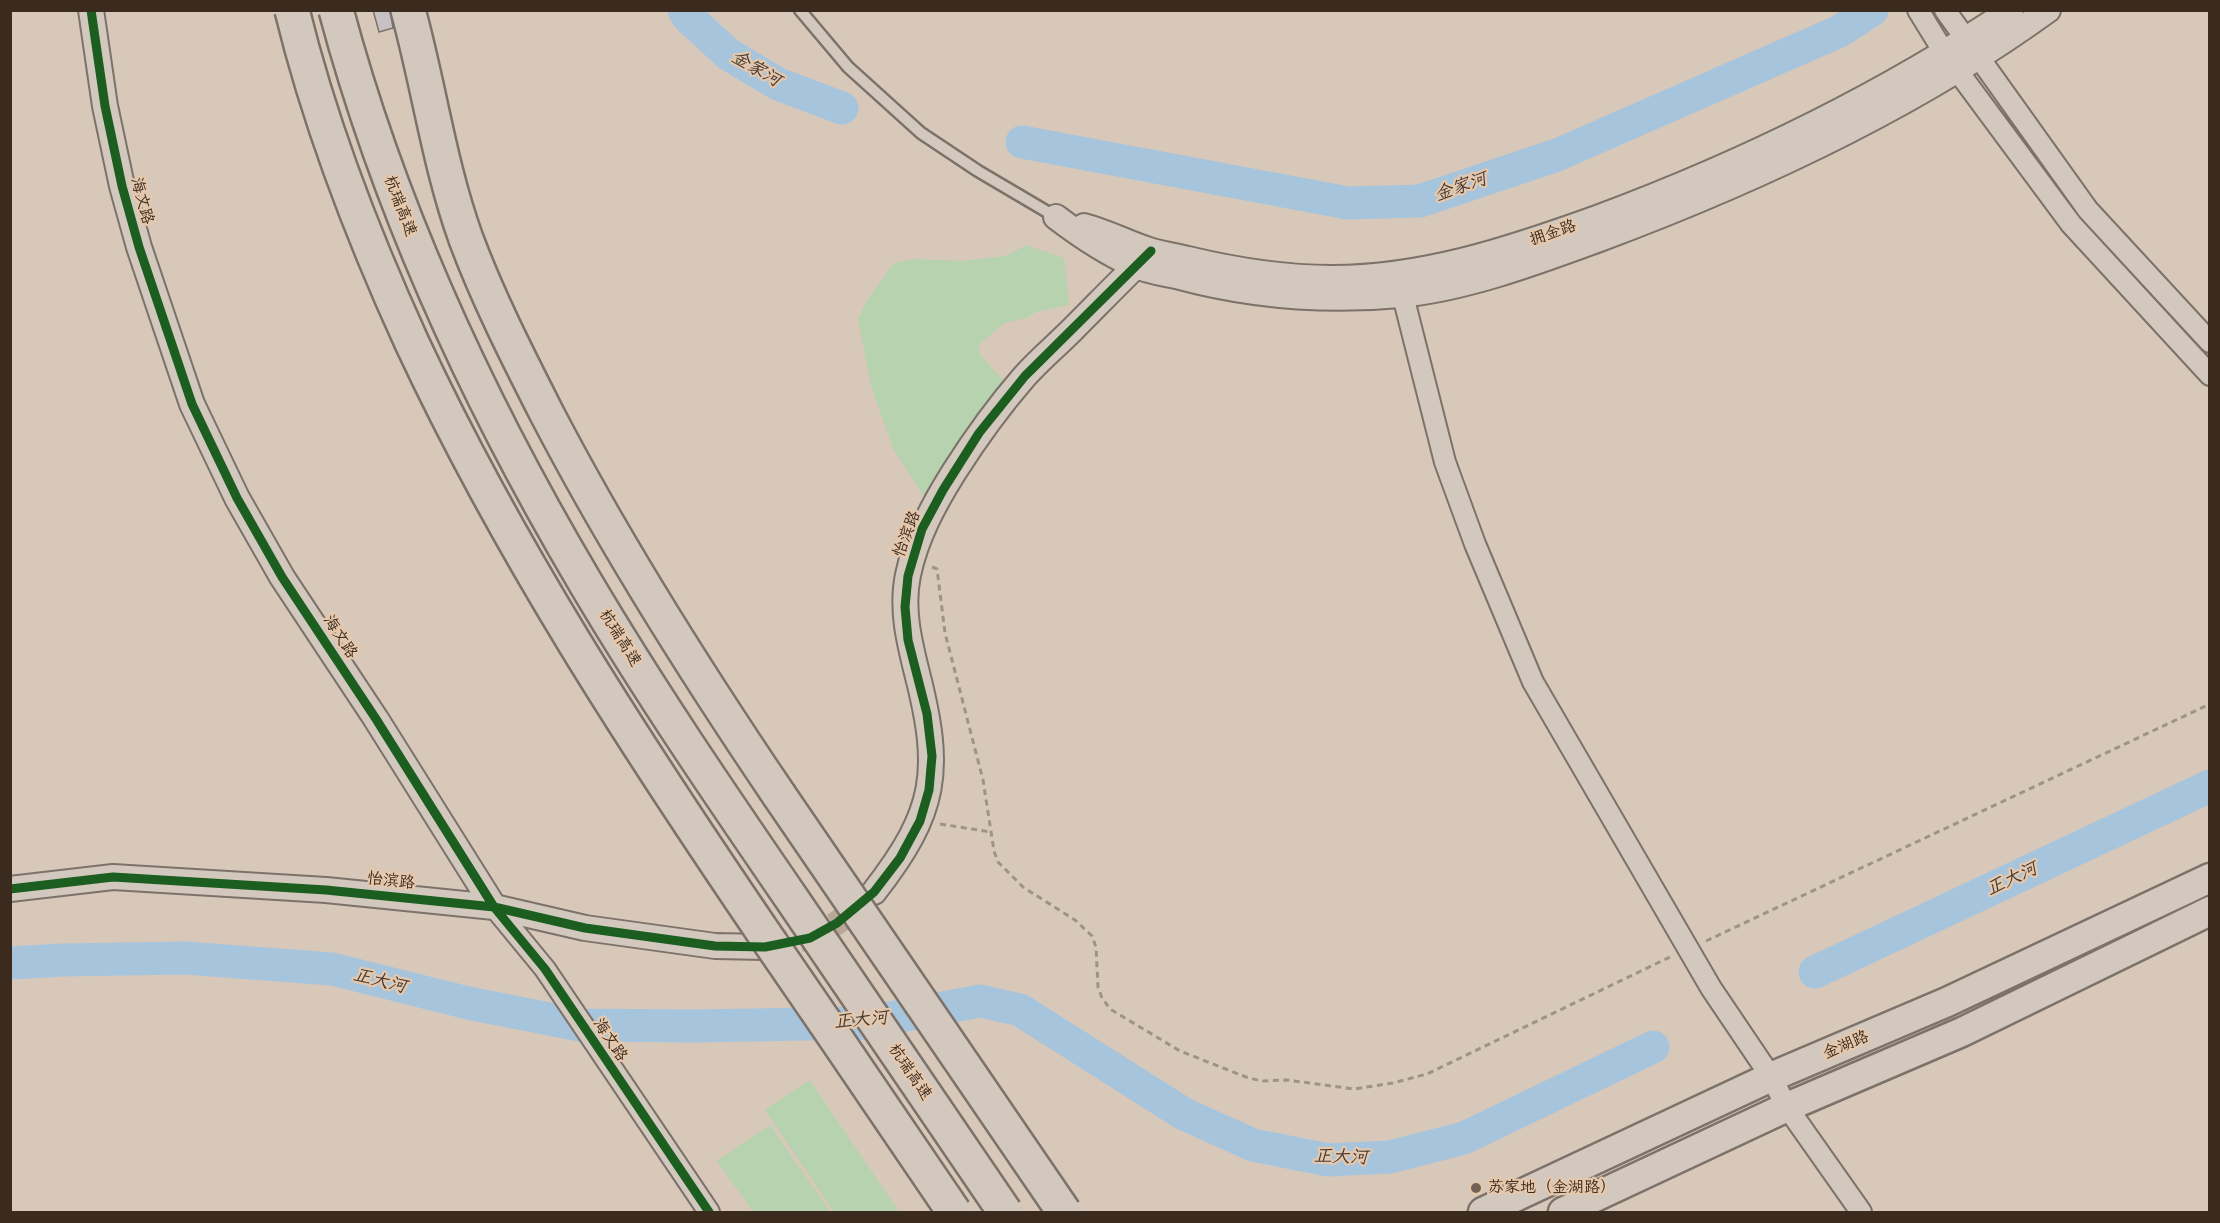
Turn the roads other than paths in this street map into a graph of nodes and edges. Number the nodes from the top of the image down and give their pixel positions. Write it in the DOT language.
graph roads {
  1 [pos="91,10"];
  2 [pos="292,10"];
  3 [pos="336,10"];
  4 [pos="408,10"];
  5 [pos="800,10"];
  6 [pos="1918,10"];
  7 [pos="1945,10"];
  8 [pos="2011,10"];
  9 [pos="2048,10"];
  10 [pos="1972,49"];
  11 [pos="1951,62"];
  12 [pos="1056,218"];
  13 [pos="1143,258"];
  14 [pos="1400,285"];
  15 [pos="2210,342"];
  16 [pos="2210,375"];
  17 [pos="2210,878"];
  18 [pos="10,889"];
  19 [pos="874,892"];
  20 [pos="494,907"];
  21 [pos="2210,911"];
  22 [pos="765,947"];
  23 [pos="1771,1077"];
  24 [pos="1787,1107"];
  25 [pos="709,1212"];
  26 [pos="954,1212"];
  27 [pos="1005,1212"];
  28 [pos="1064,1212"];
  29 [pos="1483,1212"];
  30 [pos="1563,1212"];
  31 [pos="1862,1212"];
  1 -- 20 [label="street, 海文路"];
  2 -- 26 [label="highway, bridge"];
  3 -- 27 [label="highway, 杭瑞高速, bridge"];
  4 -- 28 [label="highway, bridge"];
  5 -- 12 [label="lane"];
  6 -- 11 [label="street"];
  7 -- 10 [label="street"];
  8 -- 10 [label="street"];
  9 -- 10 [label="street"];
  10 -- 11 [label="street"];
  10 -- 15 [label="street"];
  11 -- 14 [label="street"];
  11 -- 16 [label="street"];
  12 -- 13 [label="street"];
  13 -- 14 [label="street"];
  13 -- 19 [label="street, 怡滨路"];
  14 -- 23 [label="street"];
  17 -- 23 [label="main road, 金湖路"];
  18 -- 20 [label="street, 怡滨路"];
  20 -- 22 [label="street, 怡滨路"];
  20 -- 25 [label="street, 海文路"];
  21 -- 24 [label="main road, 金湖路"];
  23 -- 24 [label="street"];
  23 -- 29 [label="main road, 金湖路"];
  24 -- 30 [label="main road, 金湖路"];
  24 -- 31 [label="street"];
}
